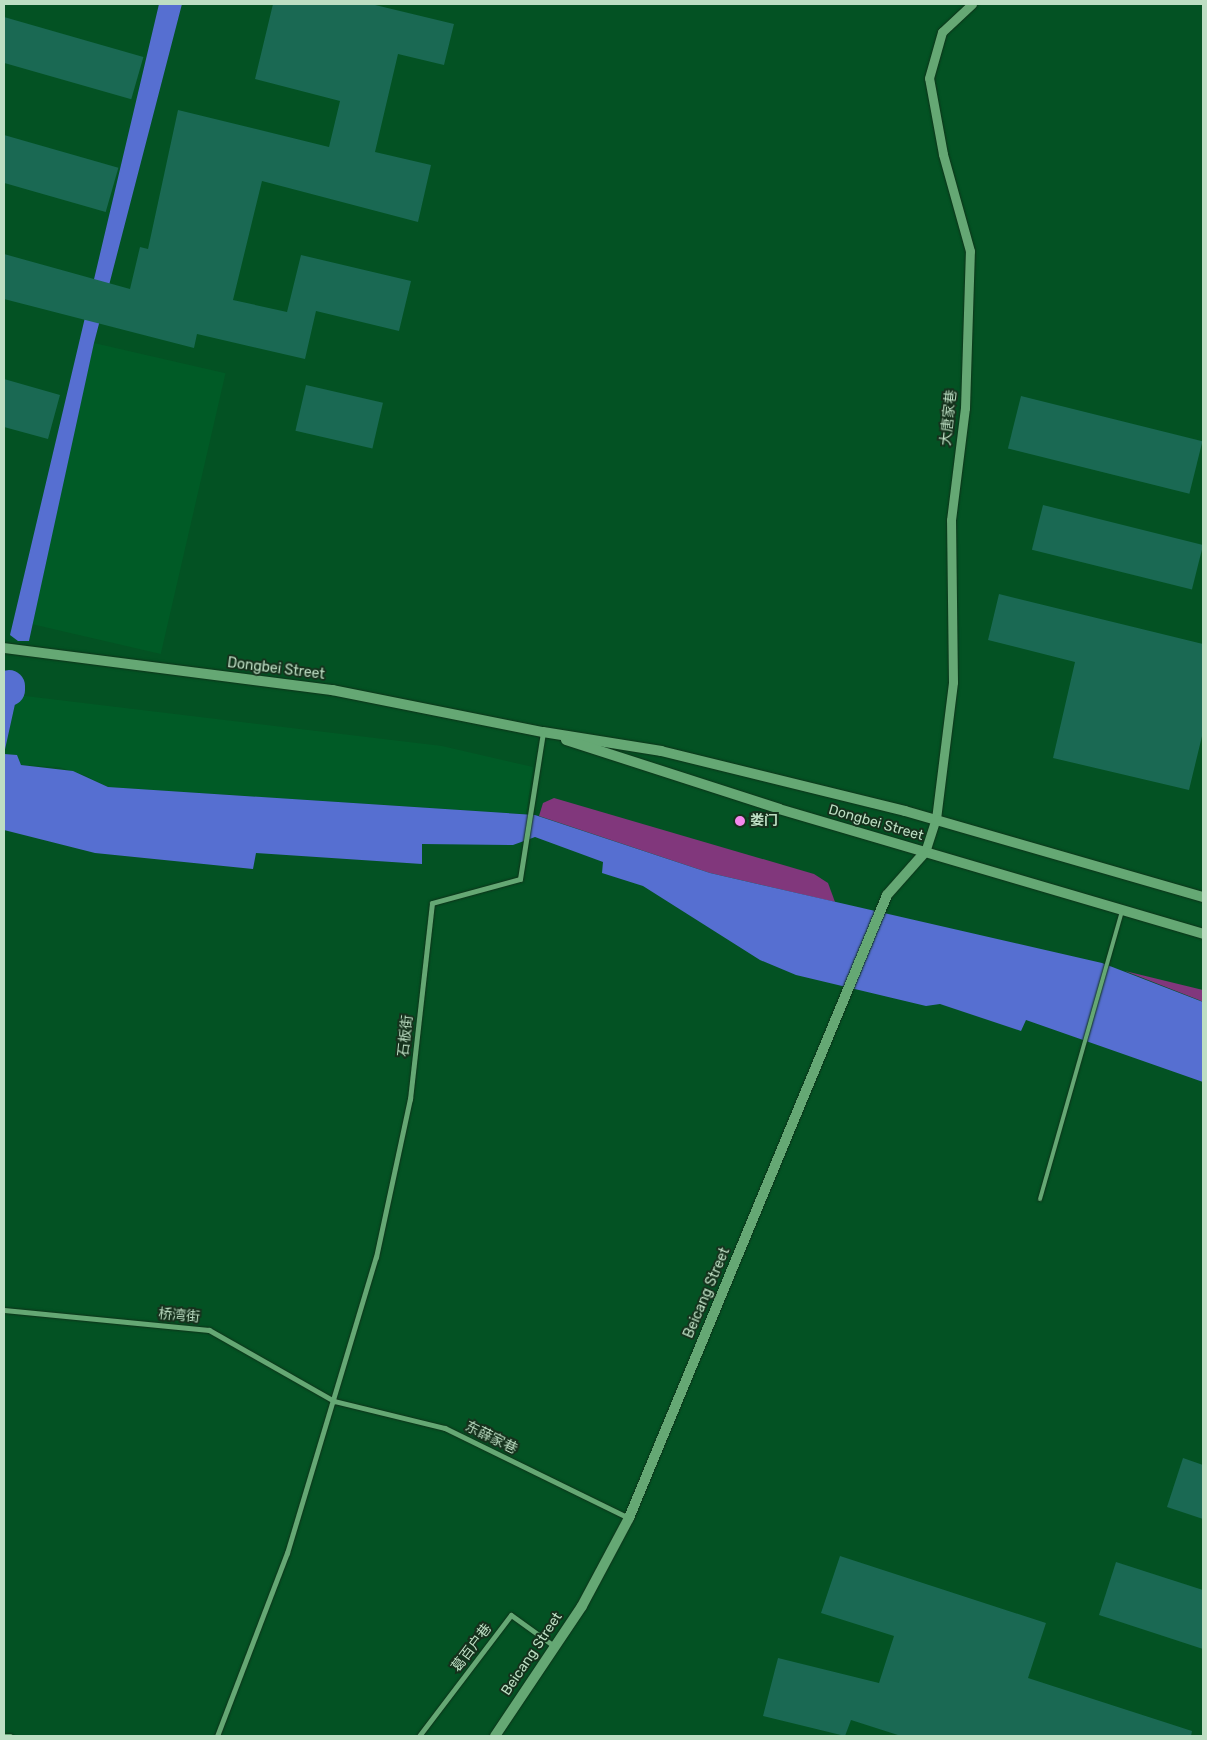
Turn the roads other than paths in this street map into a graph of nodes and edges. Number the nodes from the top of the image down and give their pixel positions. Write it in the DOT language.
graph roads {
  1 [pos="972,4"];
  2 [pos="4,648"];
  3 [pos="542,732"];
  4 [pos="936,819"];
  5 [pos="925,852"];
  6 [pos="1203,897"];
  7 [pos="1122,909"];
  8 [pos="1203,934"];
  9 [pos="1040,1199"];
  10 [pos="4,1310"];
  11 [pos="334,1402"];
  12 [pos="629,1518"];
  13 [pos="554,1646"];
  14 [pos="4,1736"];
  15 [pos="10,1736"];
  16 [pos="217,1736"];
  17 [pos="419,1736"];
  18 [pos="495,1736"];
  1 -- 4 [label="street, 大唐家巷"];
  2 -- 3 [label="main road, Dongbei Street"];
  3 -- 4 [label="main road, Dongbei Street"];
  3 -- 5 [label="main road, Dongbei Street"];
  3 -- 11 [label="street, 石板街"];
  4 -- 5 [label="street, 大唐家巷"];
  4 -- 6 [label="main road, Dongbei Street"];
  5 -- 7 [label="main road, Dongbei Street"];
  5 -- 12 [label="main road, Beicang Street"];
  7 -- 8 [label="main road, Dongbei Street"];
  7 -- 9 [label="lane"];
  10 -- 11 [label="street, 桥湾街"];
  11 -- 12 [label="street, 东薛家巷"];
  11 -- 16 [label="street"];
  12 -- 13 [label="main road, Beicang Street"];
  13 -- 17 [label="street, 葛百户巷"];
  13 -- 18 [label="main road, Beicang Street"];
  14 -- 15 [label="street"];
}
